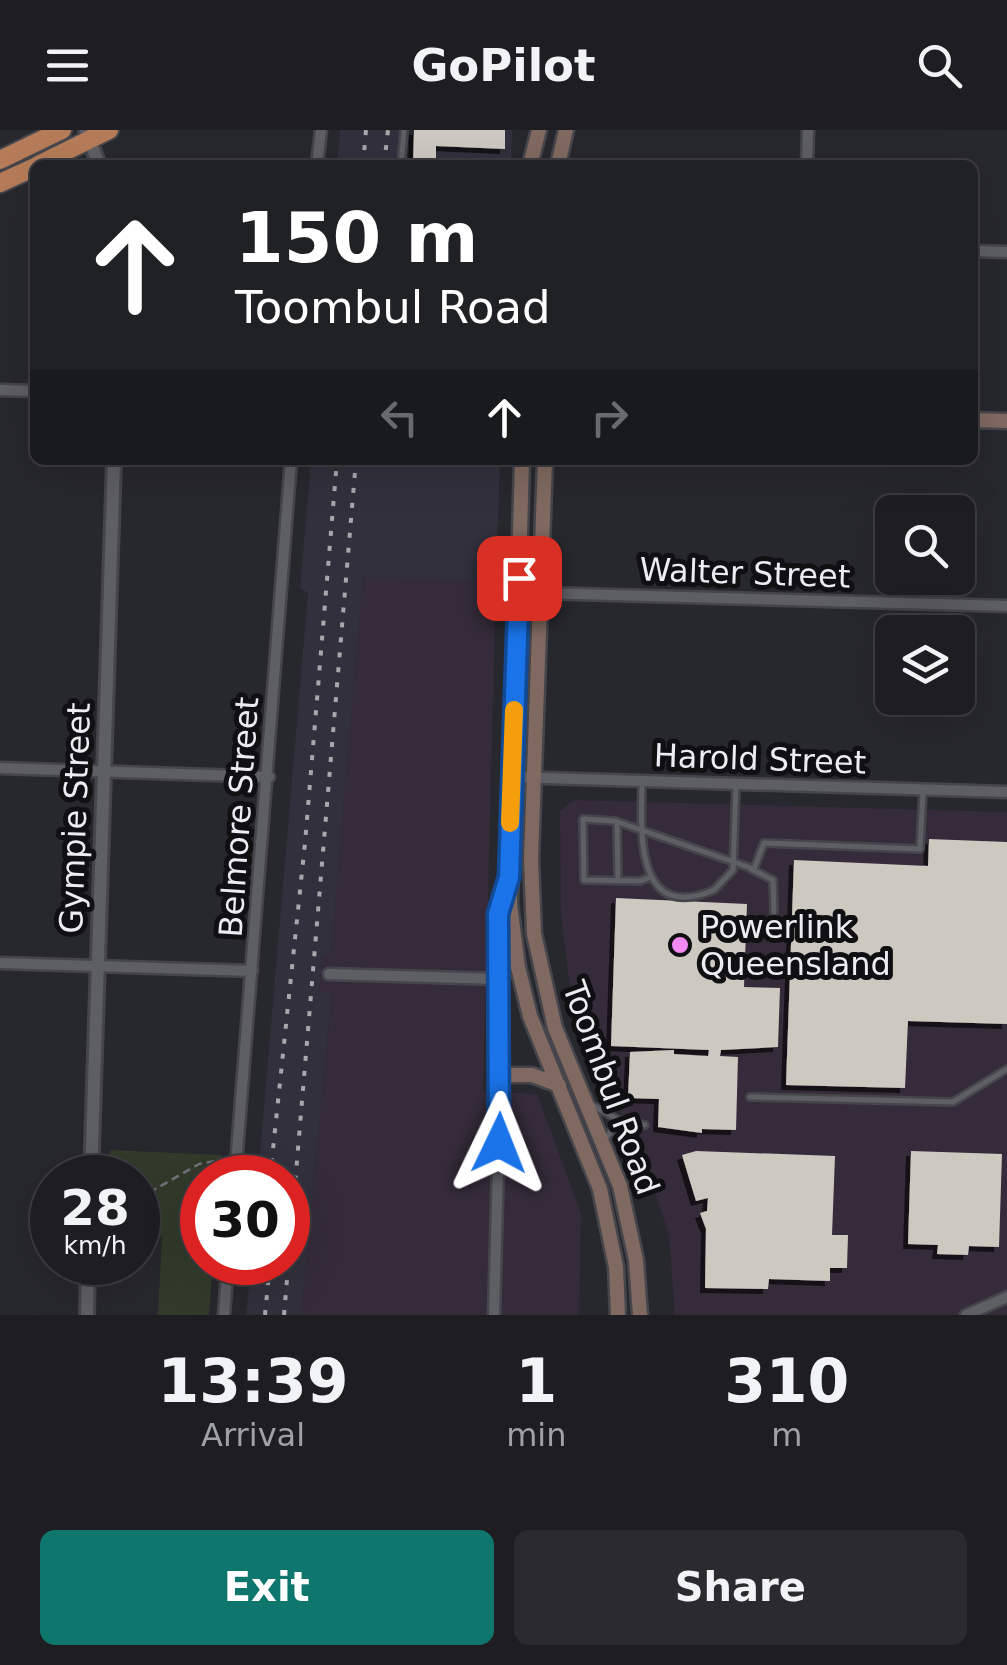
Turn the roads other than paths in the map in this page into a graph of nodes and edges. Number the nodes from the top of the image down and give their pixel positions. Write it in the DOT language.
graph roads {
  1 [pos="62,130"];
  2 [pos="109,130"];
  3 [pos="320,130"];
  4 [pos="404,130"];
  5 [pos="539,130"];
  6 [pos="566,130"];
  7 [pos="808,130"];
  8 [pos="88,135"];
  9 [pos="0,160"];
  10 [pos="47,160"];
  11 [pos="97,160"];
  12 [pos="317,160"];
  13 [pos="401,160"];
  14 [pos="531,160"];
  15 [pos="559,160"];
  16 [pos="807,160"];
  17 [pos="30,169"];
  18 [pos="0,183"];
  19 [pos="978,251"];
  20 [pos="1007,252"];
  21 [pos="0,390"];
  22 [pos="30,391"];
  23 [pos="978,420"];
  24 [pos="1007,421"];
  25 [pos="114,465"];
  26 [pos="291,465"];
  27 [pos="522,465"];
  28 [pos="545,465"];
  29 [pos="540,592"];
  30 [pos="1007,606"];
  31 [pos="0,768"];
  32 [pos="104,772"];
  33 [pos="269,776"];
  34 [pos="512,777"];
  35 [pos="534,777"];
  36 [pos="642,780"];
  37 [pos="736,783"];
  38 [pos="923,789"];
  39 [pos="1007,792"];
  40 [pos="618,822"];
  41 [pos="640,830"];
  42 [pos="735,862"];
  43 [pos="749,868"];
  44 [pos="509,877"];
  45 [pos="650,877"];
  46 [pos="618,881"];
  47 [pos="774,912"];
  48 [pos="0,963"];
  49 [pos="98,966"];
  50 [pos="252,971"];
  51 [pos="329,974"];
  52 [pos="497,979"];
  53 [pos="1007,1069"];
  54 [pos="501,1075"];
  55 [pos="558,1086"];
  56 [pos="750,1098"];
  57 [pos="587,1103"];
  58 [pos="619,1120"];
  59 [pos="645,1125"];
  60 [pos="604,1141"];
  61 [pos="92,1155"];
  62 [pos="237,1155"];
  63 [pos="88,1285"];
  64 [pos="226,1285"];
  65 [pos="1007,1298"];
  66 [pos="87,1315"];
  67 [pos="224,1315"];
  68 [pos="494,1315"];
  69 [pos="618,1315"];
  70 [pos="640,1315"];
  71 [pos="966,1315"];
  1 -- 9 [label="highway"];
  2 -- 8 [label="highway"];
  3 -- 12 [label="street"];
  4 -- 13 [label="lane"];
  5 -- 14 [label="main road"];
  6 -- 15 [label="main road"];
  7 -- 16 [label="street"];
  8 -- 10 [label="highway"];
  8 -- 11 [label="street"];
  17 -- 18 [label="highway"];
  19 -- 20 [label="street"];
  21 -- 22 [label="street"];
  23 -- 24 [label="main road"];
  25 -- 32 [label="street, Gympie Street"];
  26 -- 33 [label="street, Belmore Street"];
  27 -- 34 [label="main road, Toombul Road"];
  28 -- 29 [label="main road, Toombul Road"];
  29 -- 30 [label="street, Walter Street"];
  29 -- 35 [label="main road, Toombul Road"];
  31 -- 32 [label="street"];
  32 -- 33 [label="street"];
  32 -- 49 [label="street, Gympie Street"];
  33 -- 50 [label="street, Belmore Street"];
  34 -- 35 [label="street, Harold Street"];
  34 -- 44 [label="main road, Toombul Road"];
  35 -- 36 [label="street, Harold Street"];
  35 -- 57 [label="main road, Toombul Road"];
  36 -- 37 [label="street, Harold Street"];
  36 -- 41 [label="lane"];
  37 -- 38 [label="street, Harold Street"];
  37 -- 42 [label="lane"];
  38 -- 39 [label="street, Harold Street"];
  38 -- 43 [label="lane"];
  40 -- 41 [label="lane"];
  40 -- 46 [label="lane"];
  40 -- 46 [label="lane"];
  41 -- 42 [label="lane"];
  41 -- 45 [label="lane"];
  42 -- 43 [label="lane"];
  42 -- 45 [label="lane"];
  43 -- 47 [label="lane"];
  44 -- 52 [label="street"];
  44 -- 55 [label="main road, Toombul Road"];
  45 -- 46 [label="lane"];
  48 -- 49 [label="street"];
  49 -- 50 [label="street"];
  49 -- 61 [label="street, Gympie Street"];
  50 -- 62 [label="street, Belmore Street"];
  51 -- 52 [label="street"];
  52 -- 54 [label="street"];
  53 -- 56 [label="lane"];
  54 -- 55 [label="main road"];
  54 -- 68 [label="street"];
  55 -- 69 [label="main road, Toombul Road"];
  57 -- 58 [label="lane"];
  57 -- 60 [label="main road, Toombul Road"];
  58 -- 59 [label="lane"];
  58 -- 60 [label="lane"];
  60 -- 70 [label="main road, Toombul Road"];
  63 -- 66 [label="street"];
  64 -- 67 [label="street"];
  65 -- 71 [label="street"];
}
